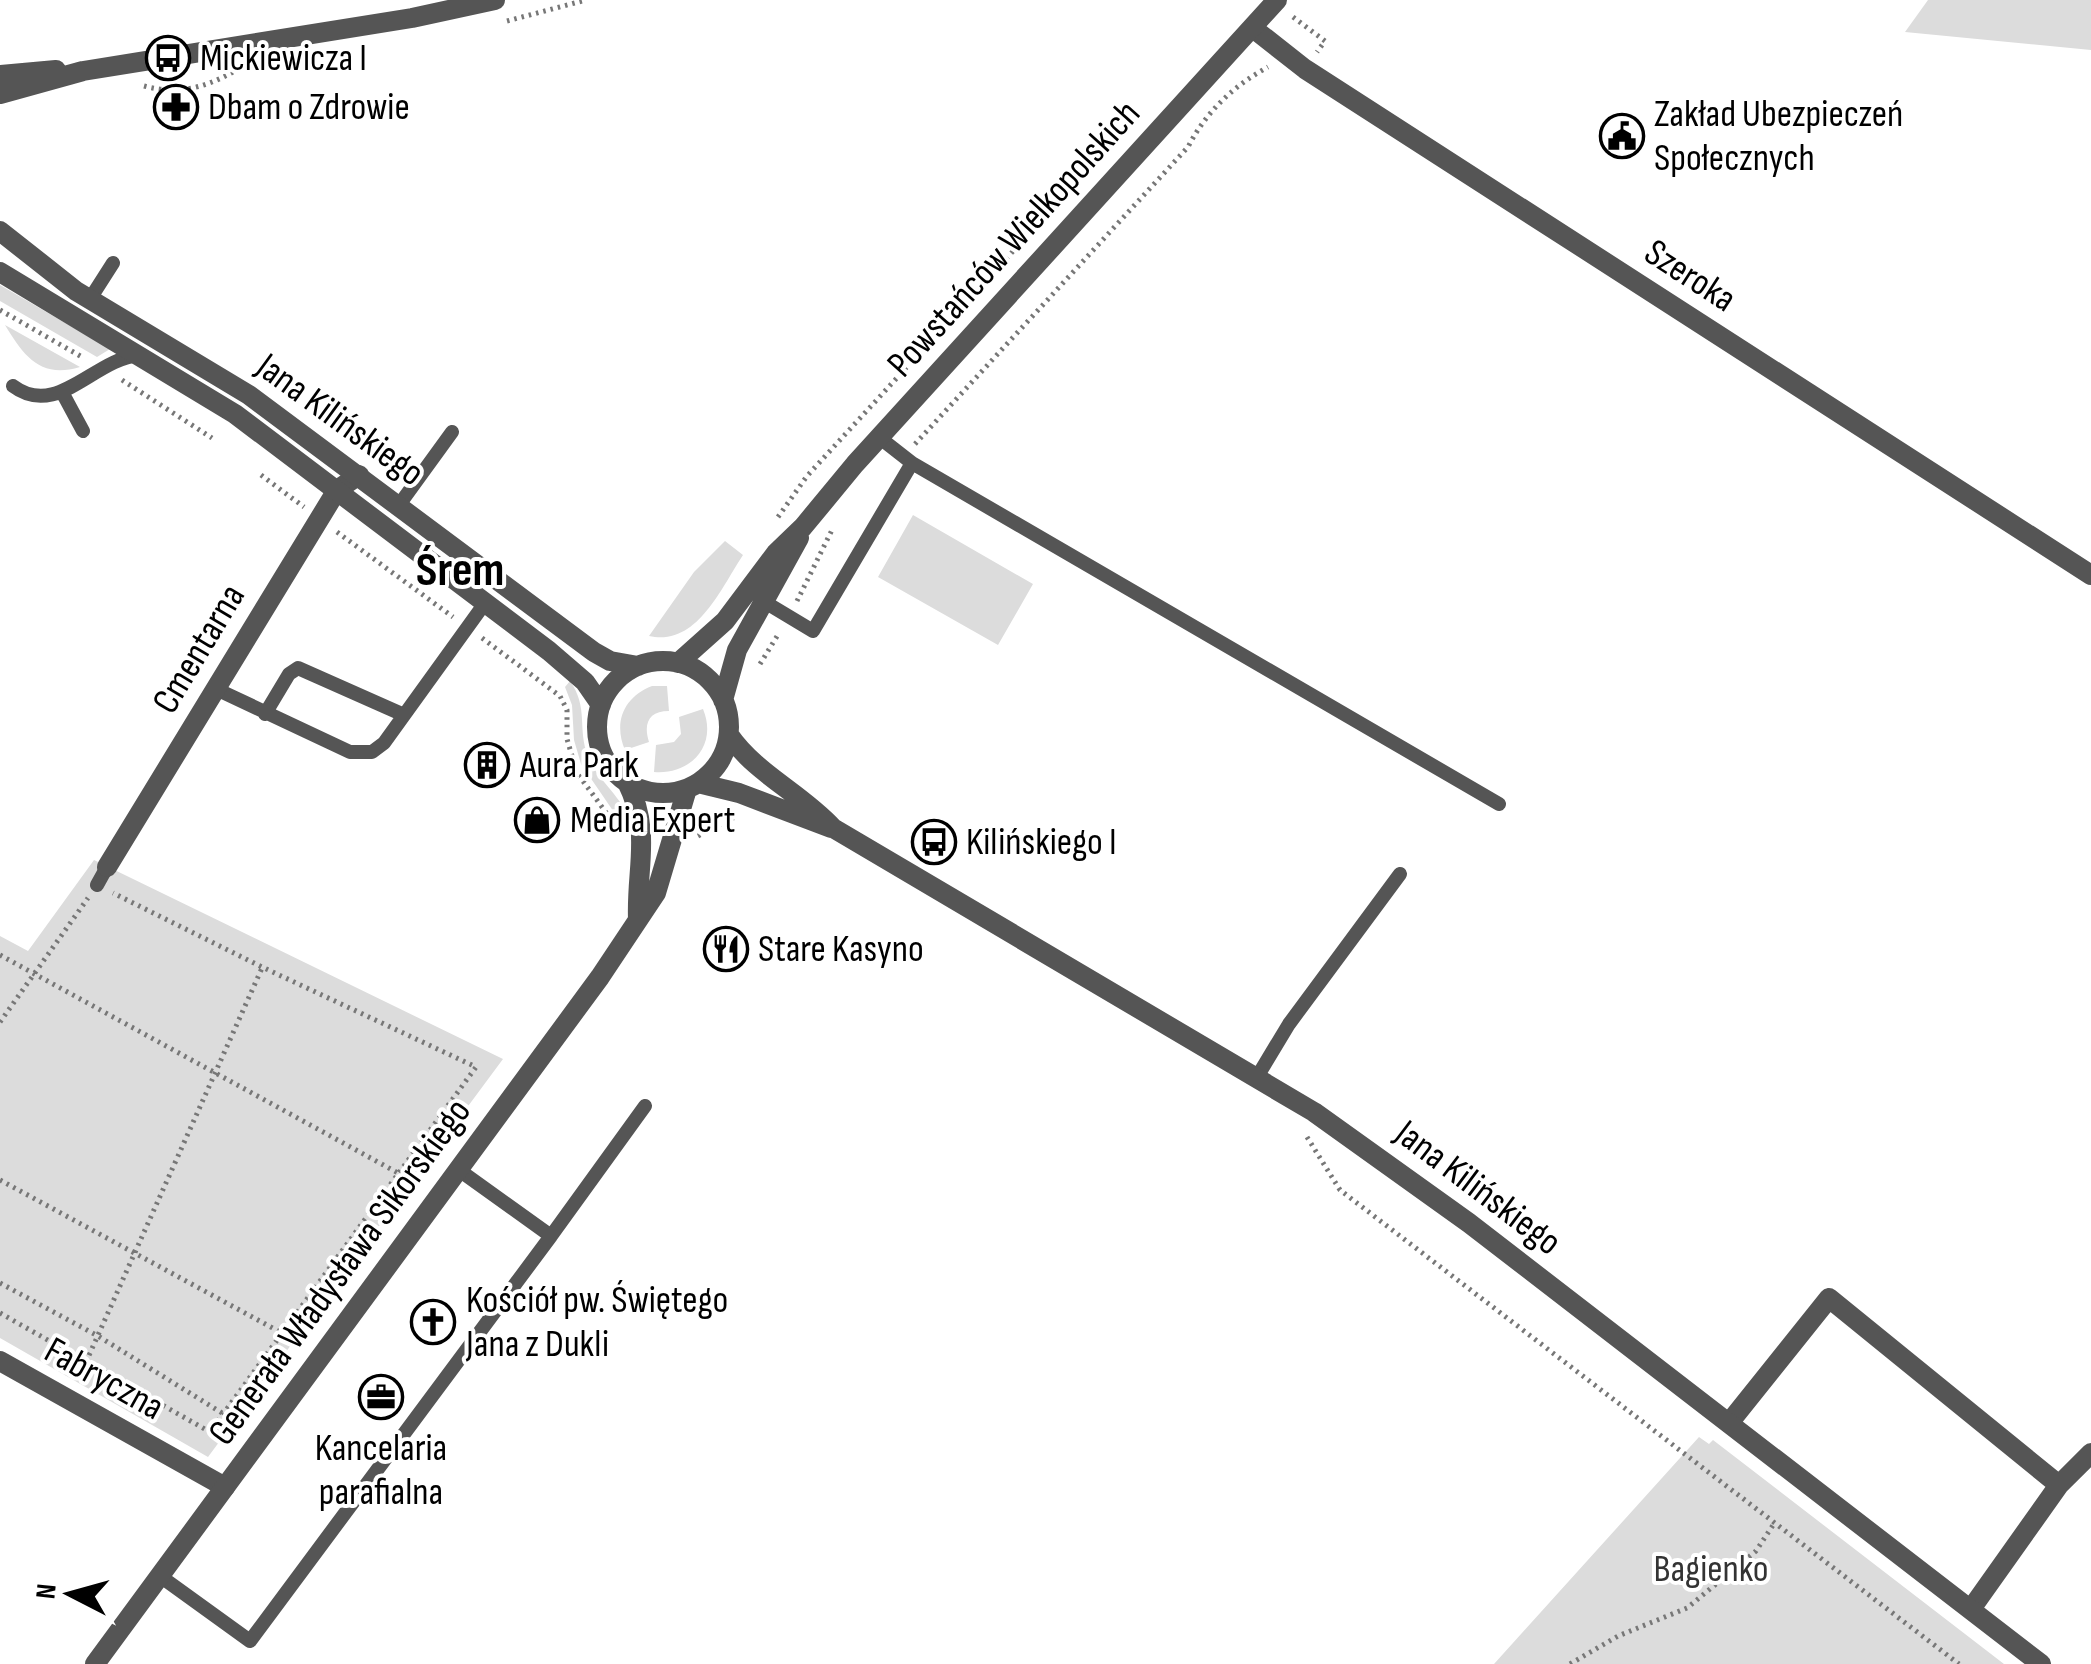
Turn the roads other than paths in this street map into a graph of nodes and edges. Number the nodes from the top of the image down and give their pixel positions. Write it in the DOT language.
graph roads {
  1 [pos="495,0"];
  2 [pos="1282,4"];
  3 [pos="1254,30"];
  4 [pos="83,72"];
  5 [pos="0,75"];
  6 [pos="0,94"];
  7 [pos="0,230"];
  8 [pos="113,264"];
  9 [pos="0,272"];
  10 [pos="90,300"];
  11 [pos="139,356"];
  12 [pos="12,386"];
  13 [pos="62,392"];
  14 [pos="83,431"];
  15 [pos="452,432"];
  16 [pos="880,438"];
  17 [pos="906,458"];
  18 [pos="359,475"];
  19 [pos="337,490"];
  20 [pos="400,505"];
  21 [pos="803,527"];
  22 [pos="2091,575"];
  23 [pos="763,602"];
  24 [pos="485,603"];
  25 [pos="678,663"];
  26 [pos="638,666"];
  27 [pos="216,689"];
  28 [pos="724,700"];
  29 [pos="601,704"];
  30 [pos="265,714"];
  31 [pos="404,715"];
  32 [pos="729,735"];
  33 [pos="627,782"];
  34 [pos="693,786"];
  35 [pos="1499,804"];
  36 [pos="833,828"];
  37 [pos="1400,874"];
  38 [pos="102,876"];
  39 [pos="638,919"];
  40 [pos="1258,1076"];
  41 [pos="646,1106"];
  42 [pos="459,1170"];
  43 [pos="551,1236"];
  44 [pos="0,1361"];
  45 [pos="1730,1423"];
  46 [pos="2091,1453"];
  47 [pos="2058,1485"];
  48 [pos="225,1487"];
  49 [pos="160,1576"];
  50 [pos="1971,1609"];
  51 [pos="95,1664"];
  52 [pos="2040,1664"];
  1 -- 4 [label="street"];
  2 -- 3 [label="street, Powstańców Wielkopolskich"];
  3 -- 16 [label="street, Powstańców Wielkopolskich"];
  3 -- 22 [label="street, Szeroka"];
  4 -- 5 [label="street"];
  4 -- 6 [label="street"];
  7 -- 10 [label="street, Jana Kilińskiego"];
  8 -- 10 [label="lane"];
  9 -- 11 [label="street, Jana Kilińskiego"];
  10 -- 18 [label="street, Jana Kilińskiego"];
  11 -- 13 [label="lane"];
  11 -- 19 [label="street, Jana Kilińskiego"];
  12 -- 13 [label="lane"];
  13 -- 14 [label="lane"];
  15 -- 20 [label="lane"];
  16 -- 17 [label="lane"];
  16 -- 21 [label="street, Powstańców Wielkopolskich"];
  17 -- 23 [label="lane"];
  17 -- 35 [label="lane"];
  18 -- 19 [label="street, Cmentarna"];
  18 -- 20 [label="street, Jana Kilińskiego"];
  19 -- 24 [label="street, Jana Kilińskiego"];
  19 -- 27 [label="street, Cmentarna"];
  20 -- 26 [label="street, Jana Kilińskiego"];
  21 -- 23 [label="street, Powstańców Wielkopolskich"];
  21 -- 25 [label="street, Powstańców Wielkopolskich"];
  23 -- 28 [label="street, Powstańców Wielkopolskich"];
  24 -- 29 [label="street, Jana Kilińskiego"];
  24 -- 31 [label="lane"];
  25 -- 26 [label="street"];
  25 -- 28 [label="street"];
  26 -- 29 [label="street"];
  27 -- 30 [label="lane"];
  27 -- 38 [label="street, Cmentarna"];
  28 -- 32 [label="street"];
  29 -- 33 [label="street"];
  30 -- 31 [label="lane"];
  30 -- 31 [label="lane"];
  32 -- 34 [label="street"];
  32 -- 36 [label="street, Jana Kilińskiego"];
  33 -- 34 [label="street"];
  33 -- 39 [label="street"];
  34 -- 36 [label="street, Jana Kilińskiego"];
  34 -- 39 [label="street, Generała Władysława Sikorskiego"];
  36 -- 40 [label="street, Jana Kilińskiego"];
  37 -- 40 [label="lane"];
  39 -- 42 [label="street, Generała Władysława Sikorskiego"];
  40 -- 45 [label="street, Jana Kilińskiego"];
  41 -- 43 [label="lane"];
  42 -- 43 [label="lane"];
  42 -- 48 [label="street, Generała Władysława Sikorskiego"];
  43 -- 49 [label="lane"];
  44 -- 48 [label="street, Fabryczna"];
  45 -- 47 [label="street"];
  45 -- 50 [label="street, Jana Kilińskiego"];
  46 -- 47 [label="street"];
  47 -- 50 [label="street"];
  48 -- 49 [label="street, Generała Władysława Sikorskiego"];
  49 -- 51 [label="street, Generała Władysława Sikorskiego"];
  50 -- 52 [label="street, Jana Kilińskiego"];
}
